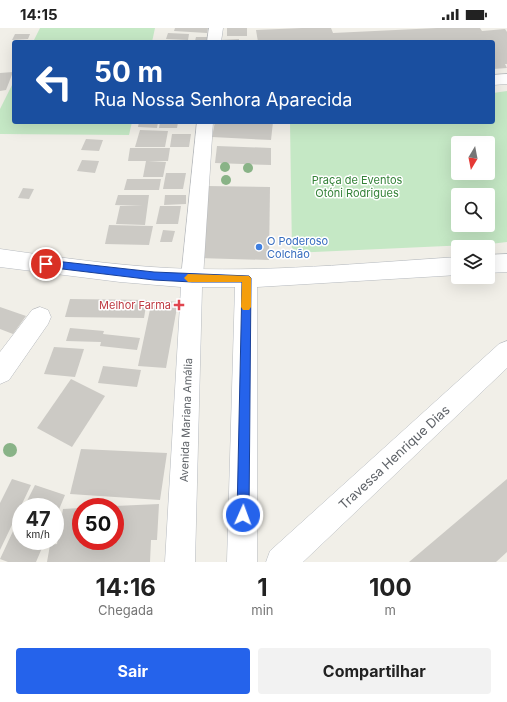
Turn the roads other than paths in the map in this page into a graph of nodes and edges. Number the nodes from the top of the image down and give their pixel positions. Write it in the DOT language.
graph roads {
  1 [pos="216,28"];
  2 [pos="214,40"];
  3 [pos="507,79"];
  4 [pos="495,80"];
  5 [pos="206,124"];
  6 [pos="0,258"];
  7 [pos="507,263"];
  8 [pos="495,264"];
  9 [pos="451,266"];
  10 [pos="192,278"];
  11 [pos="246,278"];
  12 [pos="40,317"];
  13 [pos="507,352"];
  14 [pos="0,372"];
  15 [pos="180,562"];
  16 [pos="242,562"];
  17 [pos="281,562"];
  1 -- 2 [label="main road"];
  3 -- 4 [label="main road"];
  5 -- 10 [label="main road, Avenida Mariana Amália"];
  6 -- 10 [label="main road"];
  7 -- 8 [label="main road"];
  9 -- 11 [label="main road"];
  10 -- 11 [label="main road"];
  10 -- 15 [label="main road, Avenida Mariana Amália"];
  11 -- 16 [label="main road"];
  12 -- 14 [label="main road"];
  13 -- 17 [label="main road, Travessa Henrique Dias"];
}
